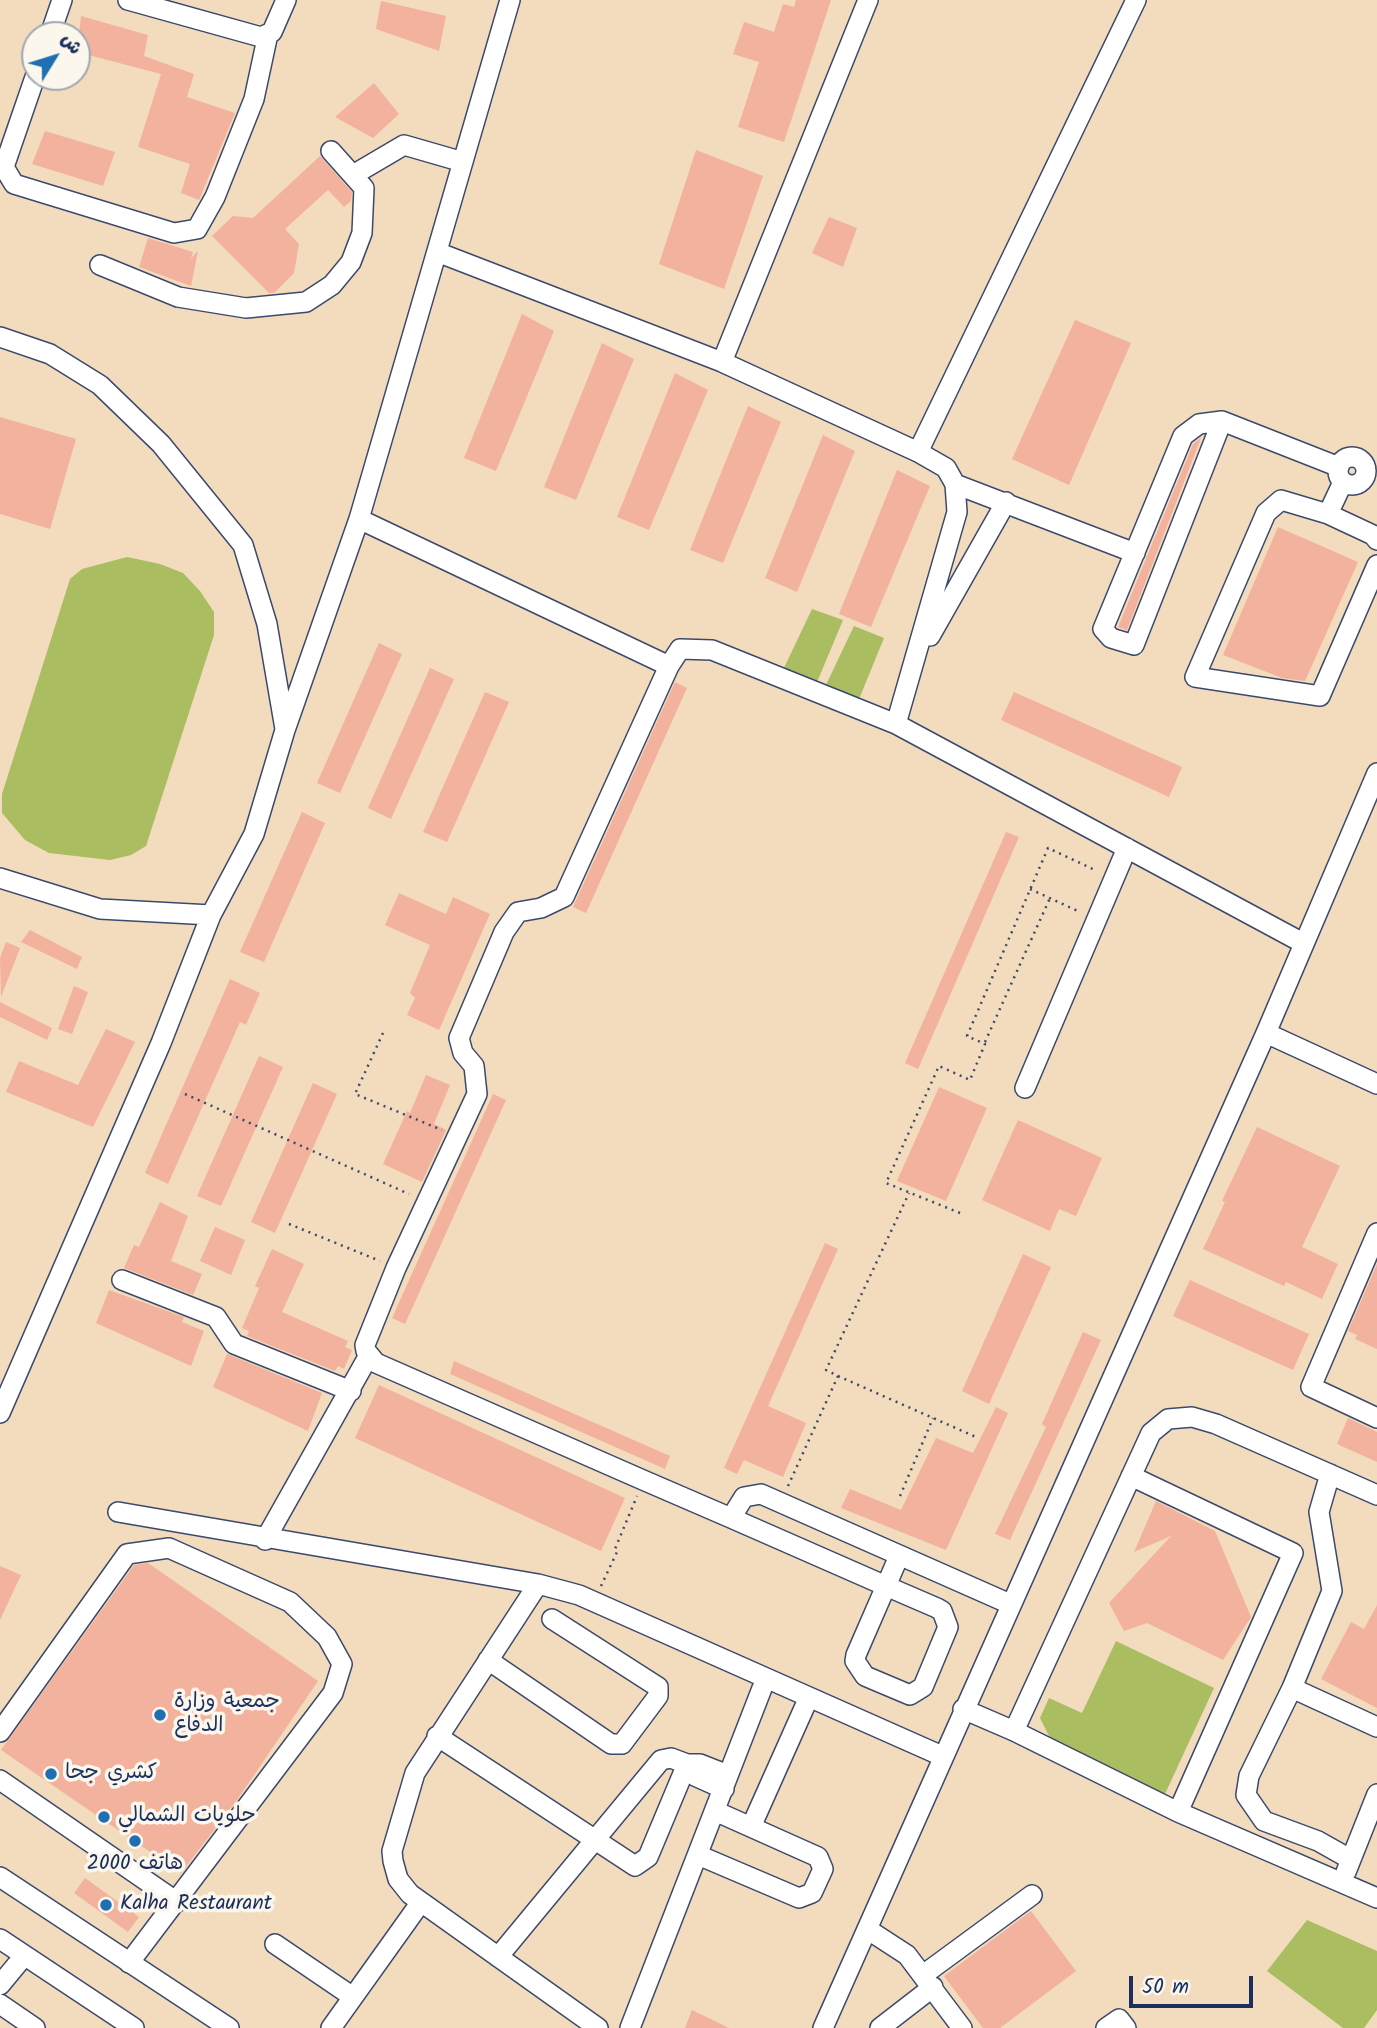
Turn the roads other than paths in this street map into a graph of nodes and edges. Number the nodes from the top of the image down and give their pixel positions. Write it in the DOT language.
graph roads {
  1 [pos="62,0"];
  2 [pos="128,0"];
  3 [pos="286,0"];
  4 [pos="510,0"];
  5 [pos="868,0"];
  6 [pos="1136,0"];
  7 [pos="55,21"];
  8 [pos="268,34"];
  9 [pos="30,91"];
  10 [pos="331,152"];
  11 [pos="463,162"];
  12 [pos="353,175"];
  13 [pos="437,252"];
  14 [pos="100,265"];
  15 [pos="0,337"];
  16 [pos="722,362"];
  17 [pos="1222,421"];
  18 [pos="918,452"];
  19 [pos="1341,474"];
  20 [pos="1371,478"];
  21 [pos="955,484"];
  22 [pos="1006,502"];
  23 [pos="1328,514"];
  24 [pos="359,519"];
  25 [pos="1377,540"];
  26 [pos="1135,553"];
  27 [pos="1377,565"];
  28 [pos="914,664"];
  29 [pos="669,666"];
  30 [pos="896,724"];
  31 [pos="285,730"];
  32 [pos="1377,773"];
  33 [pos="1126,848"];
  34 [pos="0,878"];
  35 [pos="211,915"];
  36 [pos="1303,943"];
  37 [pos="1266,1033"];
  38 [pos="1377,1084"];
  39 [pos="1025,1087"];
  40 [pos="1377,1233"];
  41 [pos="122,1280"];
  42 [pos="368,1357"];
  43 [pos="351,1391"];
  44 [pos="1375,1411"];
  45 [pos="0,1413"];
  46 [pos="1329,1474"];
  47 [pos="1131,1476"];
  48 [pos="1377,1495"];
  49 [pos="118,1512"];
  50 [pos="731,1518"];
  51 [pos="265,1540"];
  52 [pos="900,1556"];
  53 [pos="538,1584"];
  54 [pos="886,1586"];
  55 [pos="1010,1604"];
  56 [pos="552,1619"];
  57 [pos="488,1660"];
  58 [pos="766,1678"];
  59 [pos="1292,1688"];
  60 [pos="809,1697"];
  61 [pos="963,1709"];
  62 [pos="1377,1727"];
  63 [pos="1014,1731"];
  64 [pos="0,1732"];
  65 [pos="437,1736"];
  66 [pos="942,1756"];
  67 [pos="687,1764"];
  68 [pos="0,1780"];
  69 [pos="726,1782"];
  70 [pos="1377,1794"];
  71 [pos="715,1811"];
  72 [pos="1178,1812"];
  73 [pos="751,1827"];
  74 [pos="592,1840"];
  75 [pos="698,1855"];
  76 [pos="1350,1859"];
  77 [pos="0,1877"];
  78 [pos="1343,1883"];
  79 [pos="1032,1895"];
  80 [pos="1377,1898"];
  81 [pos="177,1902"];
  82 [pos="421,1902"];
  83 [pos="867,1929"];
  84 [pos="0,1940"];
  85 [pos="275,1944"];
  86 [pos="24,1956"];
  87 [pos="498,1957"];
  88 [pos="129,1963"];
  89 [pos="928,1981"];
  90 [pos="0,1985"];
  91 [pos="354,1997"];
  92 [pos="0,2004"];
  93 [pos="35,2028"];
  94 [pos="134,2028"];
  95 [pos="229,2028"];
  96 [pos="331,2028"];
  97 [pos="598,2028"];
  98 [pos="630,2028"];
  99 [pos="823,2028"];
  100 [pos="880,2028"];
  101 [pos="962,2028"];
  102 [pos="1106,2028"];
  103 [pos="1126,2028"];
  1 -- 7 [label="lane"];
  2 -- 8 [label="lane"];
  3 -- 8 [label="lane"];
  4 -- 11 [label="lane"];
  5 -- 16 [label="lane"];
  6 -- 18 [label="lane"];
  8 -- 9 [label="lane"];
  10 -- 12 [label="lane"];
  11 -- 12 [label="lane"];
  11 -- 13 [label="lane"];
  12 -- 14 [label="lane"];
  13 -- 16 [label="lane"];
  13 -- 24 [label="lane"];
  15 -- 31 [label="lane"];
  16 -- 18 [label="lane"];
  17 -- 19 [label="lane"];
  17 -- 26 [label="lane"];
  17 -- 26 [label="lane"];
  18 -- 21 [label="lane"];
  19 -- 20 [label="lane"];
  19 -- 23 [label="lane"];
  21 -- 22 [label="lane"];
  21 -- 28 [label="lane"];
  22 -- 26 [label="lane"];
  22 -- 28 [label="lane"];
  23 -- 25 [label="lane"];
  23 -- 27 [label="lane"];
  24 -- 29 [label="lane"];
  24 -- 31 [label="lane"];
  28 -- 30 [label="lane"];
  29 -- 30 [label="lane"];
  29 -- 42 [label="lane"];
  30 -- 33 [label="lane"];
  31 -- 35 [label="lane"];
  32 -- 36 [label="lane"];
  33 -- 36 [label="lane"];
  33 -- 39 [label="lane"];
  34 -- 35 [label="lane"];
  35 -- 45 [label="lane"];
  36 -- 37 [label="lane"];
  37 -- 38 [label="lane"];
  37 -- 55 [label="lane"];
  40 -- 44 [label="lane"];
  41 -- 43 [label="lane"];
  42 -- 43 [label="lane"];
  42 -- 50 [label="lane"];
  43 -- 51 [label="lane"];
  46 -- 47 [label="lane"];
  46 -- 48 [label="lane"];
  46 -- 59 [label="lane"];
  47 -- 63 [label="lane"];
  47 -- 72 [label="lane"];
  49 -- 51 [label="lane"];
  50 -- 52 [label="lane"];
  50 -- 54 [label="lane"];
  51 -- 53 [label="lane"];
  52 -- 54 [label="lane"];
  52 -- 55 [label="lane"];
  53 -- 57 [label="lane"];
  53 -- 58 [label="lane"];
  54 -- 54 [label="lane"];
  55 -- 61 [label="lane"];
  56 -- 57 [label="lane"];
  57 -- 65 [label="lane"];
  58 -- 60 [label="lane"];
  58 -- 69 [label="lane"];
  59 -- 62 [label="lane"];
  59 -- 76 [label="lane"];
  60 -- 66 [label="lane"];
  60 -- 73 [label="lane"];
  61 -- 63 [label="lane"];
  61 -- 66 [label="lane"];
  63 -- 72 [label="lane"];
  64 -- 81 [label="lane"];
  65 -- 74 [label="lane"];
  65 -- 82 [label="lane"];
  66 -- 83 [label="lane"];
  67 -- 69 [label="lane"];
  67 -- 74 [label="lane"];
  67 -- 74 [label="lane"];
  68 -- 81 [label="lane"];
  69 -- 71 [label="lane"];
  70 -- 76 [label="lane"];
  71 -- 73 [label="lane"];
  71 -- 75 [label="lane"];
  72 -- 78 [label="lane"];
  73 -- 75 [label="lane"];
  74 -- 87 [label="lane"];
  75 -- 98 [label="lane"];
  76 -- 78 [label="lane"];
  77 -- 88 [label="lane"];
  78 -- 80 [label="lane"];
  79 -- 89 [label="lane"];
  81 -- 88 [label="lane"];
  82 -- 87 [label="lane"];
  82 -- 91 [label="lane"];
  83 -- 89 [label="lane"];
  83 -- 99 [label="lane"];
  84 -- 86 [label="lane"];
  85 -- 91 [label="lane"];
  86 -- 90 [label="lane"];
  86 -- 94 [label="lane"];
  87 -- 97 [label="lane"];
  88 -- 95 [label="lane"];
  89 -- 100 [label="lane"];
  89 -- 101 [label="lane"];
  91 -- 96 [label="lane"];
  92 -- 93 [label="lane"];
  102 -- 103 [label="lane"];
}
